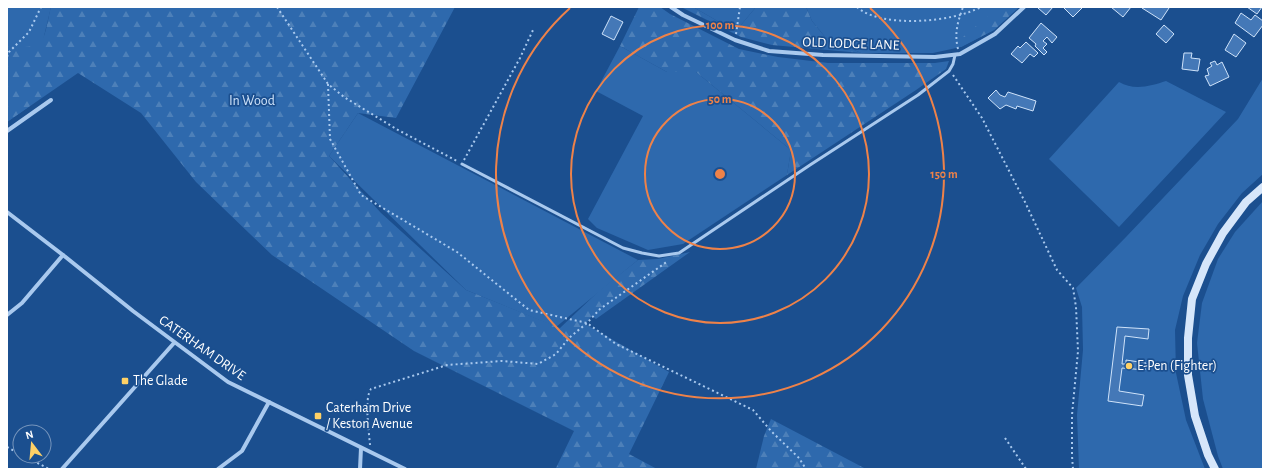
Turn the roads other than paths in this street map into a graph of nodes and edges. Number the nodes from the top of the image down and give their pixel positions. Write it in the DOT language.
graph roads {
  1 [pos="671,7"];
  2 [pos="1024,7"];
  3 [pos="955,55"];
  4 [pos="51,100"];
  5 [pos="7,132"];
  6 [pos="462,164"];
  7 [pos="1263,187"];
  8 [pos="7,212"];
  9 [pos="63,255"];
  10 [pos="7,315"];
  11 [pos="174,342"];
  12 [pos="269,402"];
  13 [pos="360,448"];
  14 [pos="62,469"];
  15 [pos="218,469"];
  16 [pos="360,469"];
  17 [pos="405,469"];
  18 [pos="1215,469"];
  1 -- 3 [label="street, OLD LODGE LANE"];
  2 -- 3 [label="street, OLD LODGE LANE"];
  3 -- 6 [label="lane"];
  4 -- 5 [label="street"];
  7 -- 18 [label="street"];
  8 -- 9 [label="street, CATERHAM DRIVE"];
  9 -- 10 [label="street"];
  9 -- 11 [label="street, CATERHAM DRIVE"];
  11 -- 12 [label="street, CATERHAM DRIVE"];
  11 -- 14 [label="street"];
  12 -- 13 [label="street, CATERHAM DRIVE"];
  12 -- 15 [label="street"];
  13 -- 16 [label="street"];
  13 -- 17 [label="street, CATERHAM DRIVE"];
}
